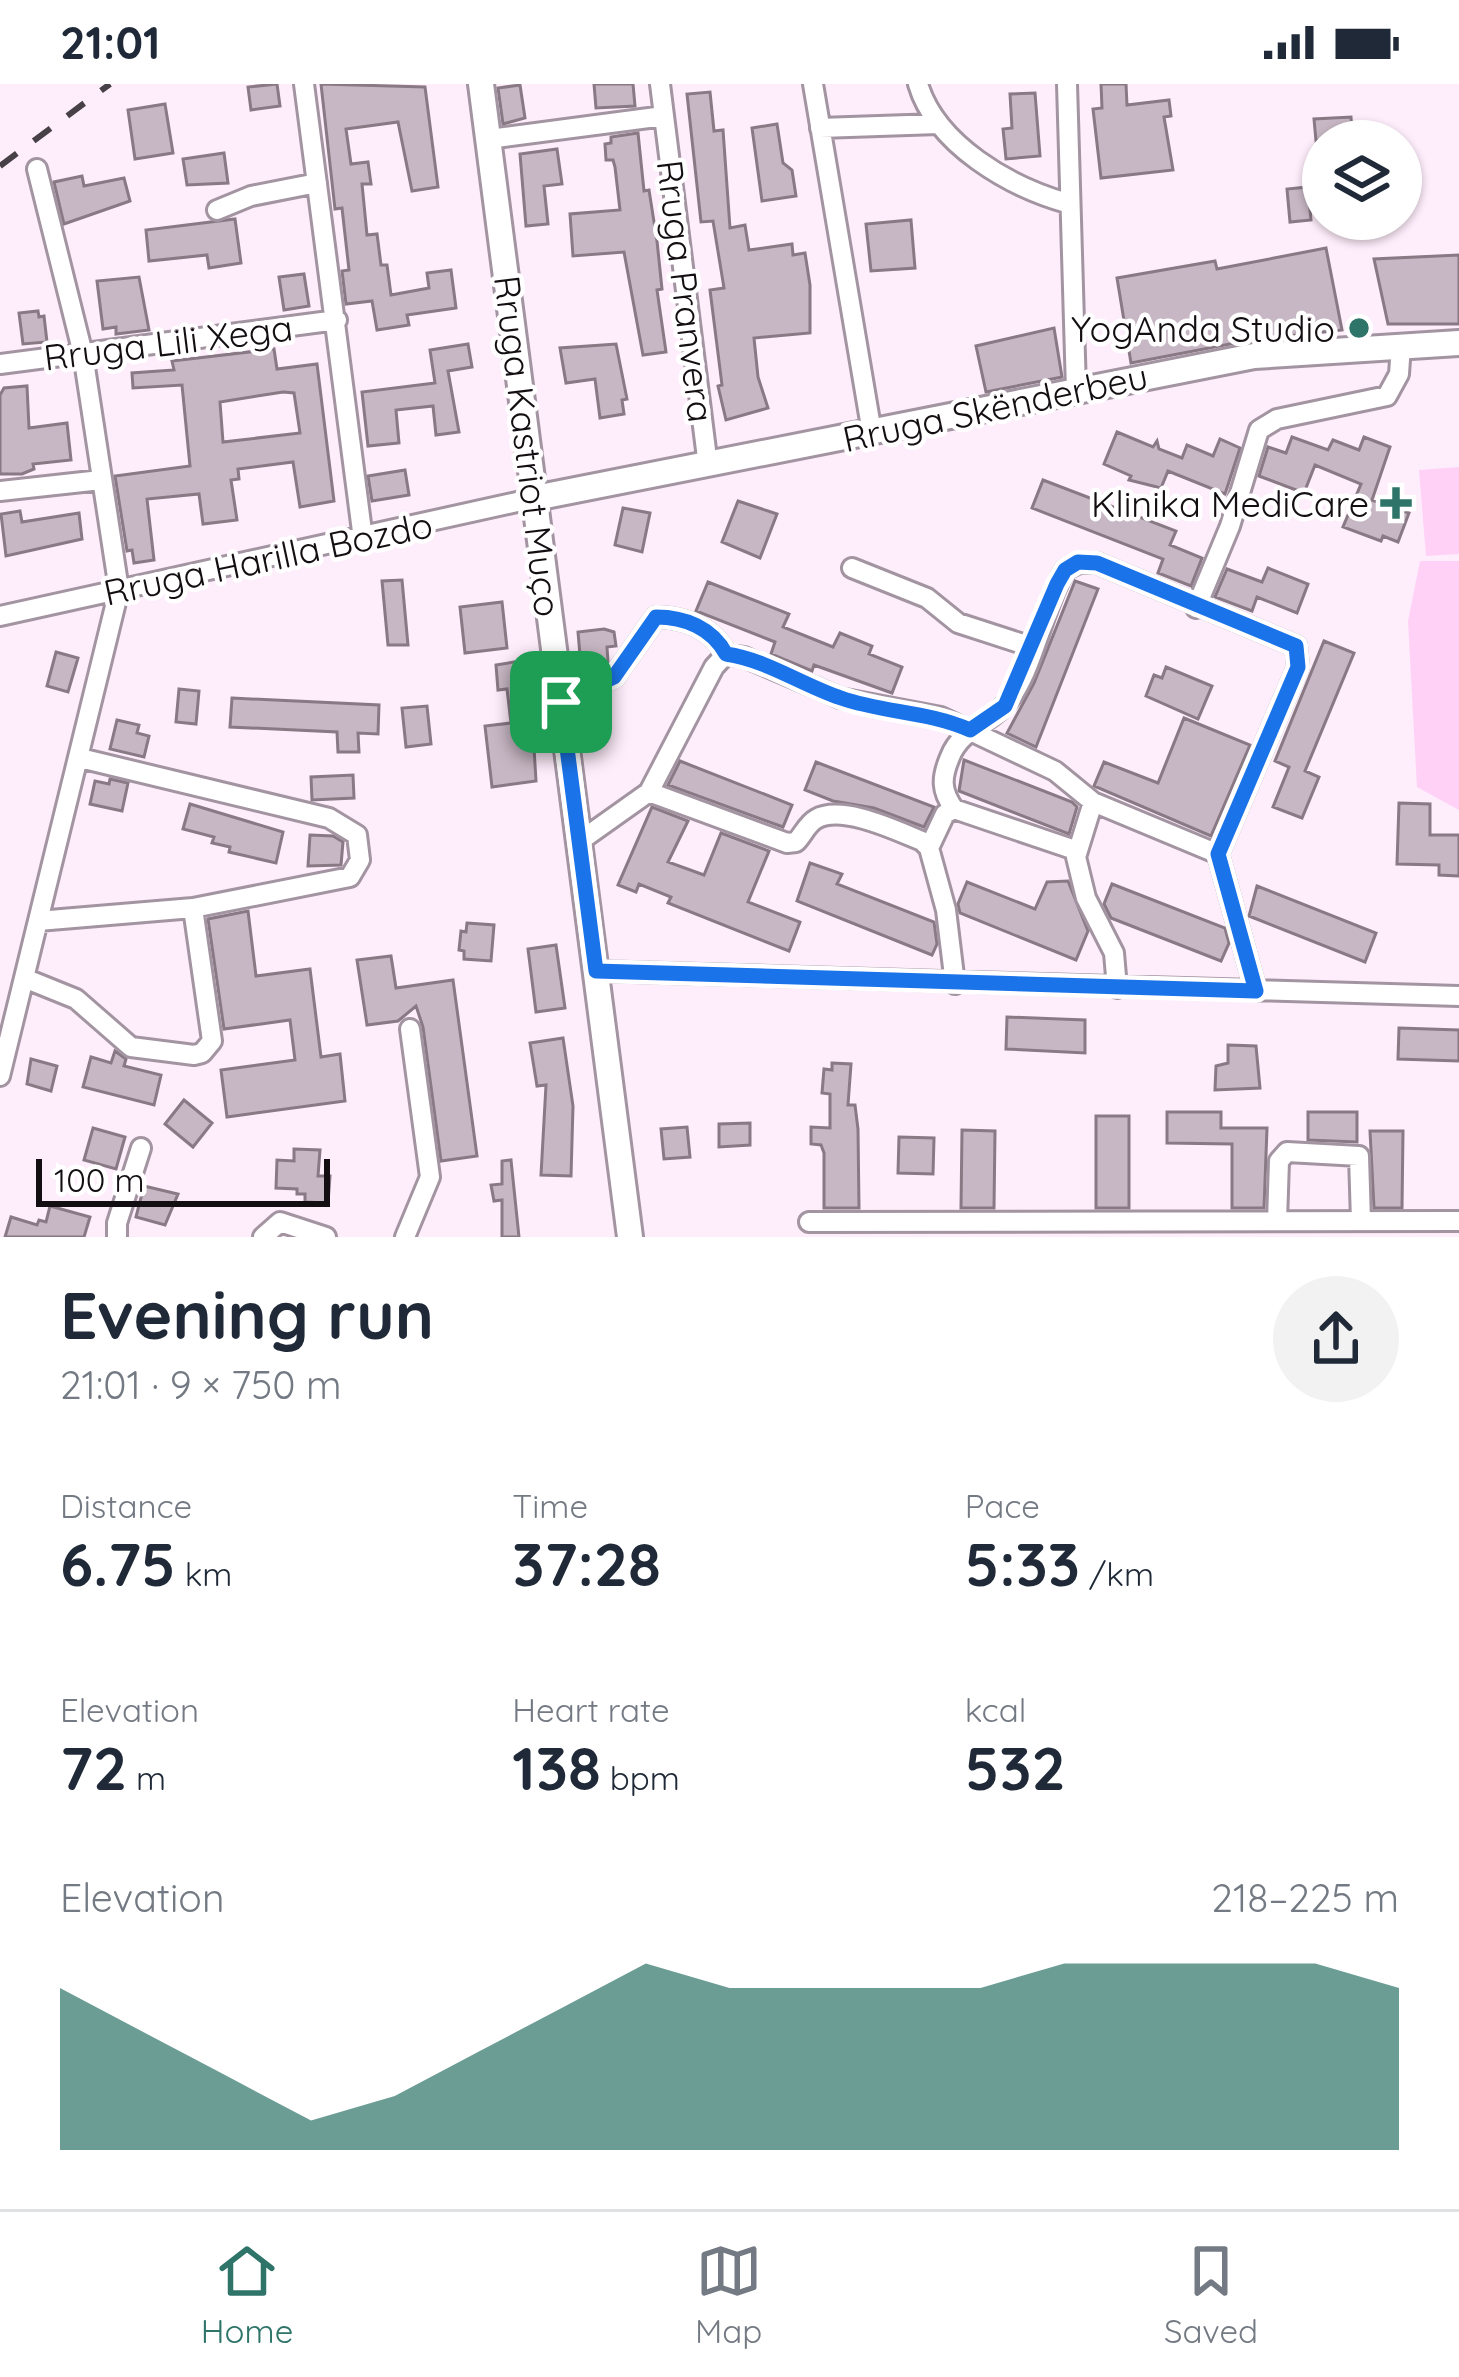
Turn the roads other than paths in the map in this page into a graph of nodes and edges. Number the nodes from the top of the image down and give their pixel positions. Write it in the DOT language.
graph roads {
  1 [pos="304,84"];
  2 [pos="481,84"];
  3 [pos="660,84"];
  4 [pos="813,84"];
  5 [pos="918,84"];
  6 [pos="1067,84"];
  7 [pos="664,116"];
  8 [pos="938,124"];
  9 [pos="820,128"];
  10 [pos="488,139"];
  11 [pos="37,169"];
  12 [pos="317,183"];
  13 [pos="1067,203"];
  14 [pos="217,210"];
  15 [pos="337,320"];
  16 [pos="1459,343"];
  17 [pos="1401,345"];
  18 [pos="83,354"];
  19 [pos="0,364"];
  20 [pos="1076,390"];
  21 [pos="872,433"];
  22 [pos="708,466"];
  23 [pos="101,479"];
  24 [pos="0,490"];
  25 [pos="535,498"];
  26 [pos="363,539"];
  27 [pos="852,568"];
  28 [pos="119,590"];
  29 [pos="1196,608"];
  30 [pos="0,616"];
  31 [pos="1032,647"];
  32 [pos="726,654"];
  33 [pos="561,702"];
  34 [pos="970,730"];
  35 [pos="80,758"];
  36 [pos="649,792"];
  37 [pos="1093,802"];
  38 [pos="954,809"];
  39 [pos="580,841"];
  40 [pos="929,848"];
  41 [pos="1075,850"];
  42 [pos="1218,854"];
  43 [pos="193,908"];
  44 [pos="38,921"];
  45 [pos="596,971"];
  46 [pos="24,978"];
  47 [pos="955,984"];
  48 [pos="1117,988"];
  49 [pos="1256,991"];
  50 [pos="1459,996"];
  51 [pos="410,1029"];
  52 [pos="0,1076"];
  53 [pos="140,1148"];
  54 [pos="1277,1221"];
  55 [pos="1360,1221"];
  56 [pos="1459,1221"];
  57 [pos="809,1222"];
  58 [pos="965,1229"];
  59 [pos="1207,1229"];
  60 [pos="117,1237"];
  61 [pos="262,1237"];
  62 [pos="326,1237"];
  63 [pos="405,1237"];
  64 [pos="630,1237"];
  1 -- 12 [label="street"];
  2 -- 10 [label="street, Rruga Kastriot Muço"];
  3 -- 7 [label="street, Rruga Pranvera"];
  4 -- 9 [label="street"];
  5 -- 8 [label="street"];
  6 -- 13 [label="street"];
  7 -- 10 [label="street, Rruga Pranvera"];
  7 -- 22 [label="street, Rruga Pranvera"];
  8 -- 9 [label="street"];
  8 -- 13 [label="street"];
  9 -- 21 [label="street"];
  10 -- 25 [label="street, Rruga Kastriot Muço"];
  11 -- 18 [label="street"];
  12 -- 14 [label="street"];
  12 -- 15 [label="street"];
  13 -- 20 [label="street"];
  15 -- 18 [label="street, Rruga Lili Xega"];
  15 -- 26 [label="street"];
  16 -- 17 [label="street, Rruga Skënderbeu"];
  17 -- 20 [label="street, Rruga Skënderbeu"];
  17 -- 29 [label="street"];
  18 -- 19 [label="street, Rruga Lili Xega"];
  18 -- 23 [label="street"];
  20 -- 21 [label="street, Rruga Skënderbeu"];
  21 -- 22 [label="street, Rruga Skënderbeu"];
  22 -- 25 [label="street, Rruga Skënderbeu"];
  23 -- 24 [label="street"];
  23 -- 28 [label="street"];
  25 -- 26 [label="street, Rruga Harilla Bozdo"];
  25 -- 33 [label="street, Rruga Kastriot Muço"];
  26 -- 28 [label="street, Rruga Harilla Bozdo"];
  27 -- 31 [label="street"];
  28 -- 30 [label="street, Rruga Harilla Bozdo"];
  28 -- 35 [label="street"];
  29 -- 31 [label="street"];
  29 -- 42 [label="street"];
  31 -- 34 [label="street"];
  32 -- 33 [label="street"];
  32 -- 34 [label="street"];
  32 -- 36 [label="street"];
  33 -- 39 [label="street, Rruga Kastriot Muço"];
  34 -- 37 [label="street"];
  34 -- 38 [label="street"];
  35 -- 43 [label="street"];
  35 -- 44 [label="street"];
  36 -- 39 [label="street"];
  36 -- 40 [label="street"];
  37 -- 41 [label="street"];
  37 -- 42 [label="street"];
  38 -- 40 [label="street"];
  38 -- 41 [label="street"];
  39 -- 45 [label="street, Rruga Kastriot Muço"];
  40 -- 47 [label="street"];
  41 -- 48 [label="street"];
  42 -- 49 [label="street"];
  43 -- 44 [label="street"];
  43 -- 46 [label="street"];
  44 -- 46 [label="street"];
  45 -- 47 [label="street"];
  45 -- 64 [label="street, Rruga Kastriot Muço"];
  46 -- 52 [label="street"];
  47 -- 48 [label="street"];
  48 -- 49 [label="street"];
  49 -- 50 [label="street"];
  51 -- 63 [label="street"];
  53 -- 60 [label="street"];
  54 -- 55 [label="street"];
  54 -- 55 [label="street"];
  54 -- 59 [label="street"];
  55 -- 56 [label="street"];
  57 -- 58 [label="street"];
  58 -- 59 [label="street"];
  61 -- 62 [label="street"];
}
